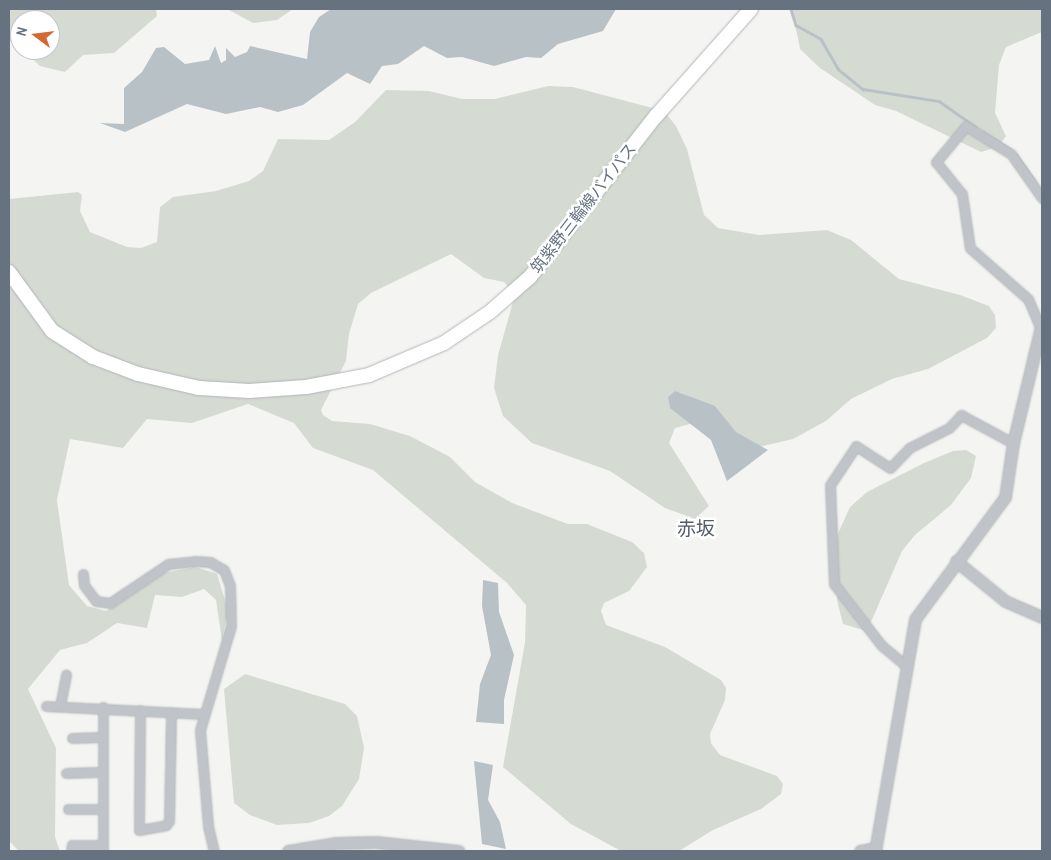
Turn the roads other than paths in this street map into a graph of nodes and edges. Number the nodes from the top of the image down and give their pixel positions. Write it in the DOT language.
graph roads {
  1 [pos="751,9"];
  2 [pos="1042,198"];
  3 [pos="9,272"];
  4 [pos="1041,325"];
  5 [pos="1013,443"];
  6 [pos="956,561"];
  7 [pos="83,574"];
  8 [pos="1042,617"];
  9 [pos="905,665"];
  10 [pos="66,675"];
  11 [pos="46,706"];
  12 [pos="60,706"];
  13 [pos="103,707"];
  14 [pos="140,710"];
  15 [pos="171,712"];
  16 [pos="203,714"];
  17 [pos="103,736"];
  18 [pos="72,738"];
  19 [pos="103,772"];
  20 [pos="66,773"];
  21 [pos="68,809"];
  22 [pos="102,809"];
  23 [pos="103,848"];
  24 [pos="876,850"];
  25 [pos="71,851"];
  26 [pos="214,851"];
  27 [pos="288,851"];
  28 [pos="459,851"];
  29 [pos="860,851"];
  1 -- 3 [label="main road, 筑紫野三輪線バイパス"];
  2 -- 4 [label="street"];
  4 -- 5 [label="street"];
  5 -- 6 [label="street"];
  5 -- 9 [label="street"];
  6 -- 8 [label="street"];
  6 -- 9 [label="street"];
  7 -- 16 [label="street"];
  9 -- 24 [label="street"];
  10 -- 12 [label="street"];
  11 -- 12 [label="street"];
  12 -- 13 [label="street"];
  13 -- 14 [label="street"];
  13 -- 17 [label="street"];
  14 -- 15 [label="street"];
  14 -- 15 [label="street"];
  15 -- 16 [label="street"];
  16 -- 26 [label="street"];
  17 -- 18 [label="street"];
  17 -- 19 [label="street"];
  19 -- 20 [label="street"];
  19 -- 22 [label="street"];
  21 -- 22 [label="street"];
  22 -- 23 [label="street"];
  23 -- 25 [label="street"];
  24 -- 29 [label="street"];
  27 -- 28 [label="street"];
}
